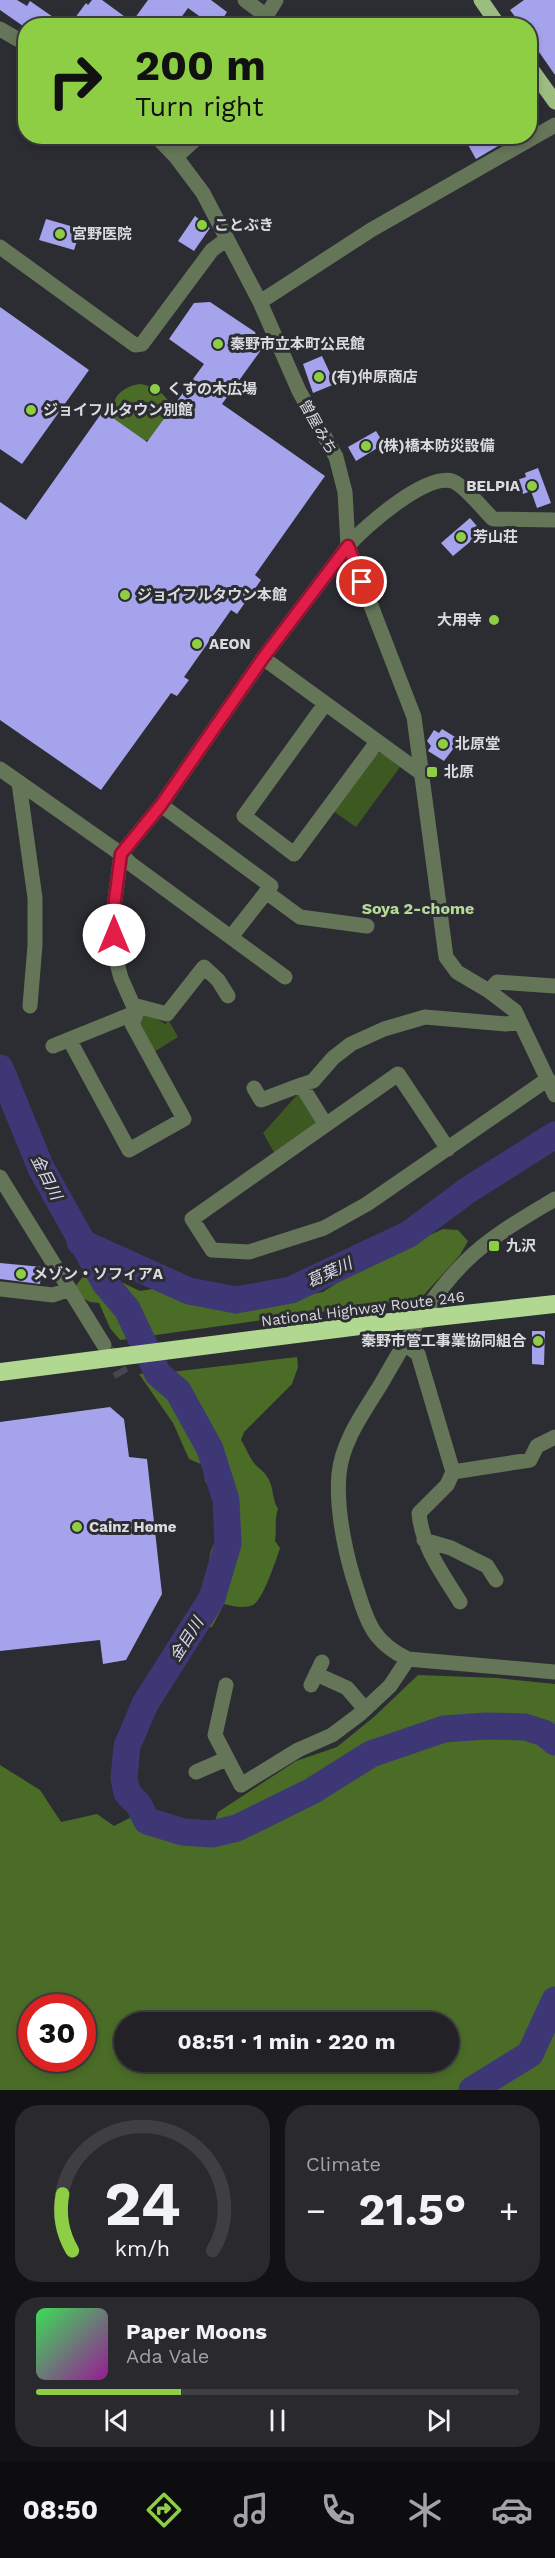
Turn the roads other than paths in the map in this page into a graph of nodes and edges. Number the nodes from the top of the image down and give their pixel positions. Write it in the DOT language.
graph roads {
  1 [pos="245,0"];
  2 [pos="276,0"];
  3 [pos="481,0"];
  4 [pos="261,18"];
  5 [pos="264,18"];
  6 [pos="493,18"];
  7 [pos="0,29"];
  8 [pos="18,39"];
  9 [pos="537,77"];
  10 [pos="555,102"];
  11 [pos="555,125"];
  12 [pos="537,135"];
  13 [pos="164,144"];
  14 [pos="190,144"];
  15 [pos="522,144"];
  16 [pos="176,157"];
  17 [pos="227,239"];
  18 [pos="0,247"];
  19 [pos="260,302"];
  20 [pos="555,520"];
  21 [pos="348,546"];
  22 [pos="263,658"];
  23 [pos="325,704"];
  24 [pos="377,742"];
  25 [pos="0,769"];
  26 [pos="421,773"];
  27 [pos="19,783"];
  28 [pos="161,805"];
  29 [pos="121,854"];
  30 [pos="266,892"];
  31 [pos="367,926"];
  32 [pos="231,937"];
  33 [pos="285,976"];
  34 [pos="555,986"];
  35 [pos="489,991"];
  36 [pos="228,996"];
  37 [pos="30,1006"];
  38 [pos="135,1008"];
  39 [pos="520,1022"];
  40 [pos="70,1041"];
  41 [pos="53,1046"];
  42 [pos="301,1085"];
  43 [pos="254,1088"];
  44 [pos="552,1089"];
  45 [pos="326,1125"];
  46 [pos="448,1149"];
  47 [pos="0,1177"];
  48 [pos="4,1192"];
  49 [pos="555,1199"];
  50 [pos="0,1289"];
  51 [pos="70,1289"];
  52 [pos="555,1304"];
  53 [pos="419,1319"];
  54 [pos="404,1344"];
  55 [pos="104,1345"];
  56 [pos="0,1372"];
  57 [pos="555,1437"];
  58 [pos="453,1472"];
  59 [pos="424,1540"];
  60 [pos="496,1580"];
  61 [pos="460,1602"];
  62 [pos="408,1659"];
  63 [pos="555,1671"];
  64 [pos="316,1674"];
  65 [pos="226,1685"];
  66 [pos="365,1709"];
  67 [pos="226,1759"];
  68 [pos="196,1772"];
  1 -- 4 [label="street"];
  2 -- 5 [label="street"];
  3 -- 6 [label="main road"];
  7 -- 8 [label="street"];
  9 -- 10 [label="main road"];
  11 -- 12 [label="street"];
  13 -- 16 [label="street, 曽屋みち"];
  14 -- 16 [label="street"];
  15 -- 19 [label="street"];
  16 -- 17 [label="street, 曽屋みち"];
  17 -- 18 [label="street"];
  17 -- 19 [label="street, 曽屋みち"];
  19 -- 21 [label="street, 曽屋みち"];
  20 -- 21 [label="street"];
  21 -- 22 [label="street"];
  21 -- 26 [label="street, 曽屋みち"];
  22 -- 23 [label="street"];
  22 -- 28 [label="street"];
  23 -- 24 [label="street"];
  23 -- 24 [label="street"];
  24 -- 26 [label="street"];
  25 -- 27 [label="street"];
  26 -- 35 [label="street, 曽屋みち"];
  27 -- 29 [label="street"];
  27 -- 37 [label="street"];
  28 -- 29 [label="street"];
  28 -- 30 [label="street"];
  29 -- 32 [label="street"];
  29 -- 38 [label="street"];
  30 -- 31 [label="street"];
  30 -- 32 [label="street"];
  32 -- 33 [label="street"];
  34 -- 35 [label="street"];
  35 -- 39 [label="street, 曽屋みち"];
  36 -- 38 [label="street"];
  38 -- 40 [label="street"];
  38 -- 40 [label="street"];
  39 -- 42 [label="street"];
  39 -- 44 [label="street, 曽屋みち"];
  40 -- 41 [label="street"];
  42 -- 43 [label="street"];
  42 -- 45 [label="street"];
  44 -- 46 [label="street"];
  45 -- 46 [label="street"];
  45 -- 46 [label="street"];
  47 -- 48 [label="street"];
  48 -- 51 [label="street"];
  49 -- 53 [label="street"];
  50 -- 51 [label="street"];
  51 -- 55 [label="street"];
  52 -- 53 [label="highway, National Highway Route 246"];
  53 -- 54 [label="street"];
  53 -- 56 [label="highway, National Highway Route 246"];
  54 -- 58 [label="street"];
  54 -- 62 [label="street"];
  57 -- 58 [label="street"];
  58 -- 59 [label="street"];
  59 -- 60 [label="street"];
  59 -- 61 [label="street"];
  62 -- 63 [label="street"];
  62 -- 66 [label="street"];
  64 -- 66 [label="street"];
  65 -- 67 [label="street"];
  66 -- 67 [label="street"];
  67 -- 68 [label="street"];
}
